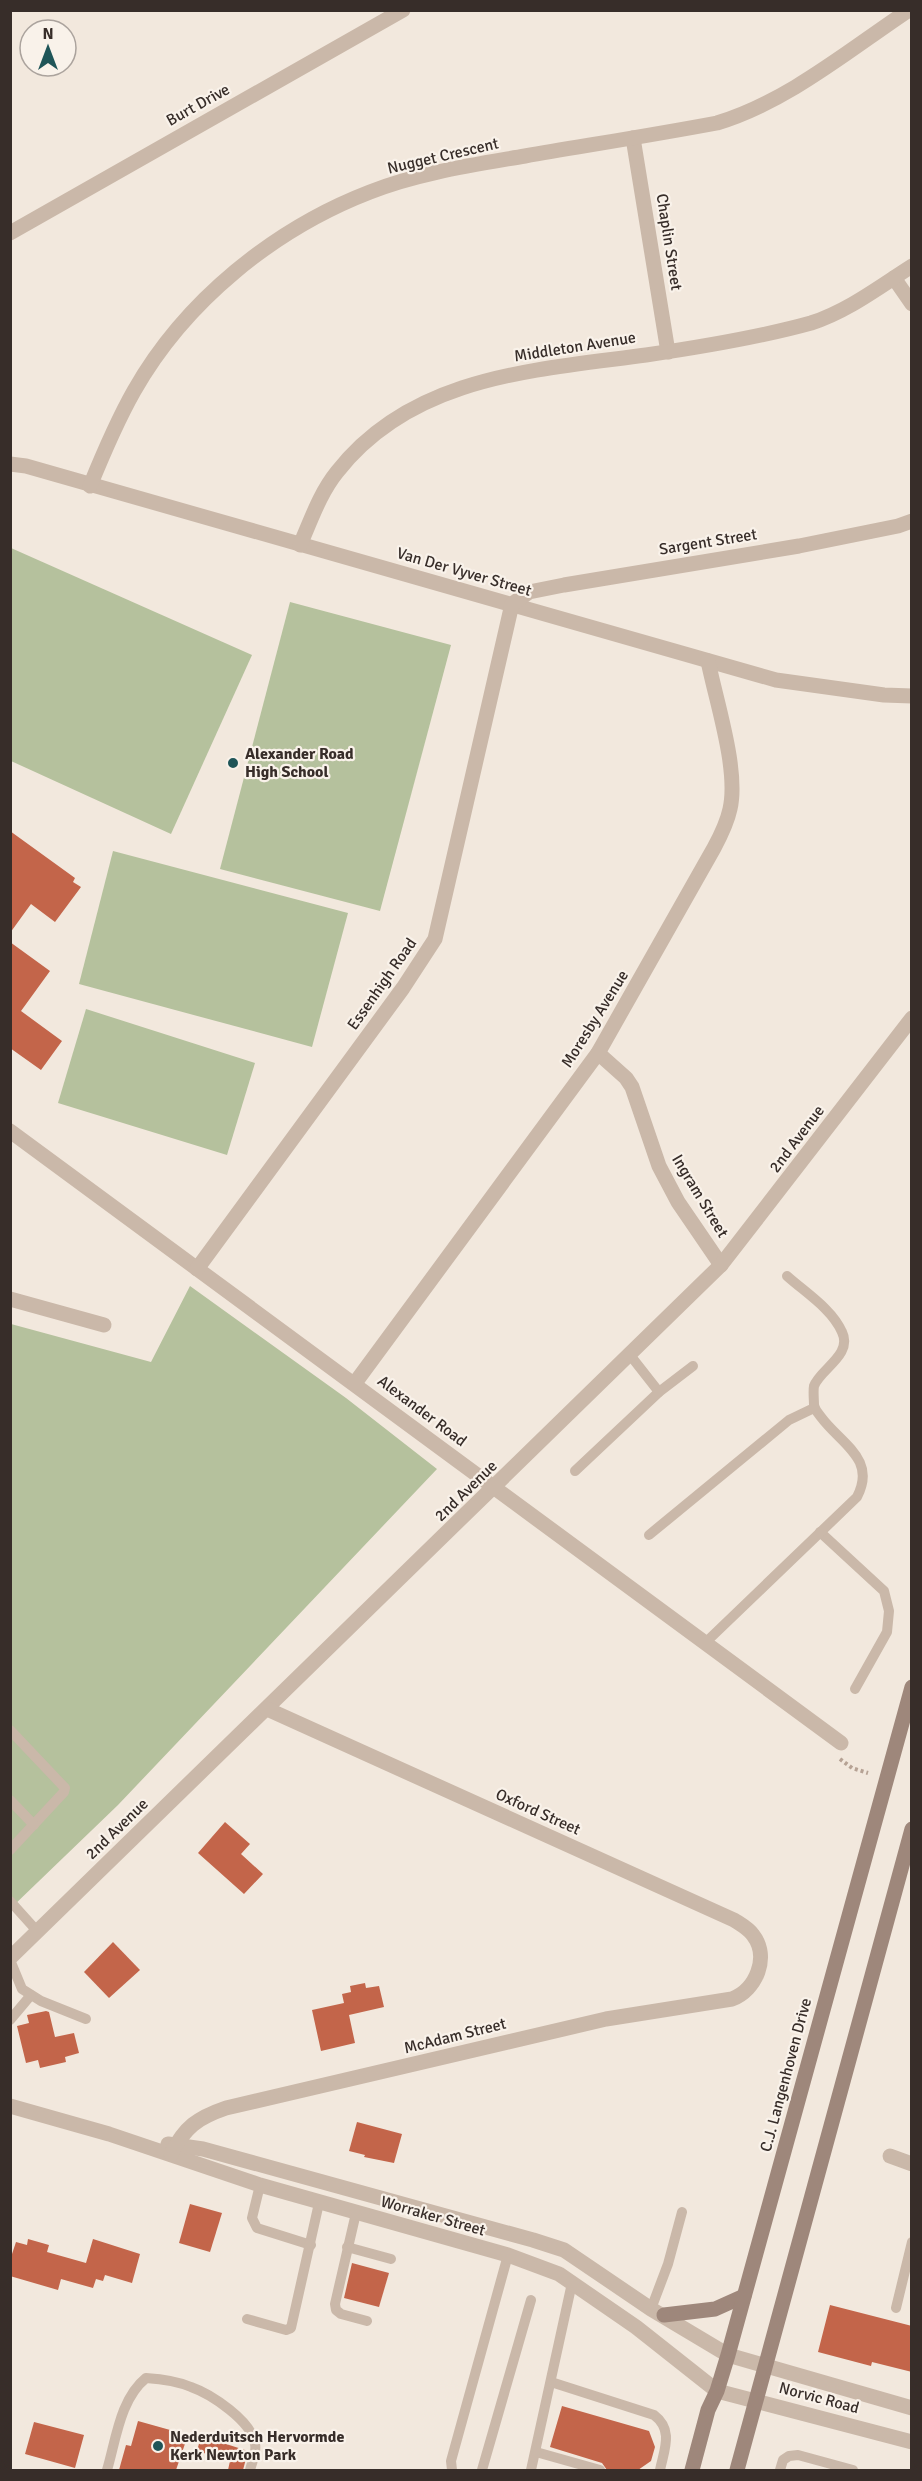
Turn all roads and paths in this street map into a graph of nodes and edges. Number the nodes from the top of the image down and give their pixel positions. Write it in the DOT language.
graph roads {
  1 [pos="403,10"];
  2 [pos="909,10"];
  3 [pos="633,138"];
  4 [pos="10,233"];
  5 [pos="912,266"];
  6 [pos="894,278"];
  7 [pos="912,304"];
  8 [pos="668,352"];
  9 [pos="10,464"];
  10 [pos="90,486"];
  11 [pos="912,521"];
  12 [pos="300,545"];
  13 [pos="512,604"];
  14 [pos="708,661"];
  15 [pos="912,696"];
  16 [pos="912,1018"];
  17 [pos="598,1053"];
  18 [pos="10,1131"];
  19 [pos="722,1265"];
  20 [pos="197,1269"];
  21 [pos="787,1276"];
  22 [pos="10,1299"];
  23 [pos="104,1325"];
  24 [pos="630,1355"];
  25 [pos="693,1366"];
  26 [pos="355,1383"];
  27 [pos="659,1392"];
  28 [pos="814,1408"];
  29 [pos="575,1471"];
  30 [pos="495,1488"];
  31 [pos="820,1532"];
  32 [pos="649,1535"];
  33 [pos="704,1644"];
  34 [pos="912,1688"];
  35 [pos="855,1689"];
  36 [pos="267,1709"];
  37 [pos="10,1730"];
  38 [pos="841,1743"];
  39 [pos="852,1768"];
  40 [pos="868,1773"];
  41 [pos="10,1800"];
  42 [pos="34,1825"];
  43 [pos="912,1829"];
  44 [pos="10,1850"];
  45 [pos="10,1901"];
  46 [pos="37,1932"];
  47 [pos="10,1959"];
  48 [pos="757,1975"];
  49 [pos="31,1995"];
  50 [pos="86,2019"];
  51 [pos="10,2020"];
  52 [pos="10,2106"];
  53 [pos="173,2150"];
  54 [pos="890,2156"];
  55 [pos="912,2164"];
  56 [pos="260,2185"];
  57 [pos="320,2203"];
  58 [pos="682,2212"];
  59 [pos="356,2213"];
  60 [pos="912,2242"];
  61 [pos="311,2245"];
  62 [pos="347,2247"];
  63 [pos="508,2255"];
  64 [pos="391,2259"];
  65 [pos="572,2283"];
  66 [pos="744,2296"];
  67 [pos="531,2300"];
  68 [pos="896,2308"];
  69 [pos="658,2312"];
  70 [pos="247,2319"];
  71 [pos="367,2321"];
  72 [pos="728,2355"];
  73 [pos="764,2365"];
  74 [pos="551,2382"];
  75 [pos="717,2391"];
  76 [pos="756,2400"];
  77 [pos="912,2408"];
  78 [pos="912,2442"];
  79 [pos="536,2452"];
  80 [pos="107,2470"];
  81 [pos="250,2470"];
  82 [pos="452,2470"];
  83 [pos="482,2470"];
  84 [pos="531,2470"];
  85 [pos="600,2470"];
  86 [pos="660,2470"];
  87 [pos="692,2470"];
  88 [pos="737,2470"];
  89 [pos="780,2470"];
  90 [pos="853,2470"];
  1 -- 4 [label="street, Burt Drive"];
  2 -- 3 [label="street, Nugget Crescent"];
  3 -- 8 [label="street, Chaplin Street"];
  3 -- 10 [label="street, Nugget Crescent"];
  5 -- 6 [label="street, Middleton Avenue"];
  6 -- 7 [label="street"];
  6 -- 8 [label="street, Middleton Avenue"];
  8 -- 12 [label="street, Middleton Avenue"];
  9 -- 10 [label="street, Van Der Vyver Street"];
  10 -- 12 [label="street, Van Der Vyver Street"];
  11 -- 13 [label="street, Sargent Street"];
  12 -- 13 [label="street, Van Der Vyver Street"];
  13 -- 14 [label="street, Van Der Vyver Street"];
  13 -- 20 [label="street, Essenhigh Road"];
  14 -- 15 [label="street, Van Der Vyver Street"];
  14 -- 17 [label="street, Moresby Avenue"];
  16 -- 19 [label="street, 2nd Avenue"];
  17 -- 19 [label="street, Ingram Street"];
  17 -- 26 [label="street, Moresby Avenue"];
  18 -- 20 [label="street, Alexander Road"];
  19 -- 24 [label="street, 2nd Avenue"];
  20 -- 26 [label="street, Alexander Road"];
  21 -- 28 [label="lane"];
  22 -- 23 [label="street"];
  24 -- 27 [label="lane"];
  24 -- 30 [label="street, 2nd Avenue"];
  25 -- 27 [label="lane"];
  26 -- 30 [label="street, Alexander Road"];
  27 -- 29 [label="lane"];
  28 -- 31 [label="lane"];
  28 -- 32 [label="lane"];
  30 -- 33 [label="street, Alexander Road"];
  30 -- 36 [label="street, 2nd Avenue"];
  31 -- 33 [label="lane"];
  31 -- 35 [label="lane"];
  33 -- 38 [label="street, Alexander Road"];
  34 -- 66 [label="main road, C.J. Langenhoven Drive"];
  36 -- 46 [label="street, 2nd Avenue"];
  36 -- 48 [label="street, Oxford Street"];
  37 -- 42 [label="lane"];
  39 -- 40 [label="path"];
  41 -- 42 [label="lane"];
  42 -- 44 [label="lane"];
  43 -- 73 [label="main road"];
  45 -- 46 [label="lane"];
  46 -- 47 [label="street, 2nd Avenue"];
  47 -- 49 [label="lane"];
  48 -- 53 [label="street, McAdam Street"];
  49 -- 50 [label="lane"];
  49 -- 51 [label="lane"];
  52 -- 53 [label="street, Worraker Street"];
  53 -- 56 [label="street, Worraker Street"];
  53 -- 69 [label="street, Worraker Street"];
  54 -- 55 [label="street"];
  56 -- 57 [label="street, Worraker Street"];
  56 -- 61 [label="lane"];
  57 -- 59 [label="street, Worraker Street"];
  57 -- 61 [label="lane"];
  58 -- 69 [label="lane"];
  59 -- 62 [label="lane"];
  59 -- 63 [label="street, Worraker Street"];
  60 -- 68 [label="lane"];
  61 -- 70 [label="lane"];
  62 -- 64 [label="lane"];
  62 -- 71 [label="lane"];
  63 -- 65 [label="street, Worraker Street"];
  63 -- 82 [label="lane"];
  65 -- 74 [label="lane"];
  65 -- 75 [label="street, Worraker Street"];
  66 -- 69 [label="main road"];
  66 -- 72 [label="main road, C.J. Langenhoven Drive"];
  67 -- 83 [label="lane"];
  69 -- 72 [label="street, Worraker Street"];
  72 -- 73 [label="street, Norvic Road"];
  72 -- 75 [label="main road, C.J. Langenhoven Drive"];
  73 -- 76 [label="main road"];
  73 -- 77 [label="street, Norvic Road"];
  74 -- 79 [label="lane"];
  74 -- 86 [label="lane"];
  75 -- 76 [label="street, Norvic Road"];
  75 -- 87 [label="main road, C.J. Langenhoven Drive"];
  76 -- 78 [label="street, Norvic Road"];
  76 -- 88 [label="main road"];
  79 -- 84 [label="lane"];
  79 -- 85 [label="lane"];
  80 -- 81 [label="lane"];
  89 -- 90 [label="lane"];
}
